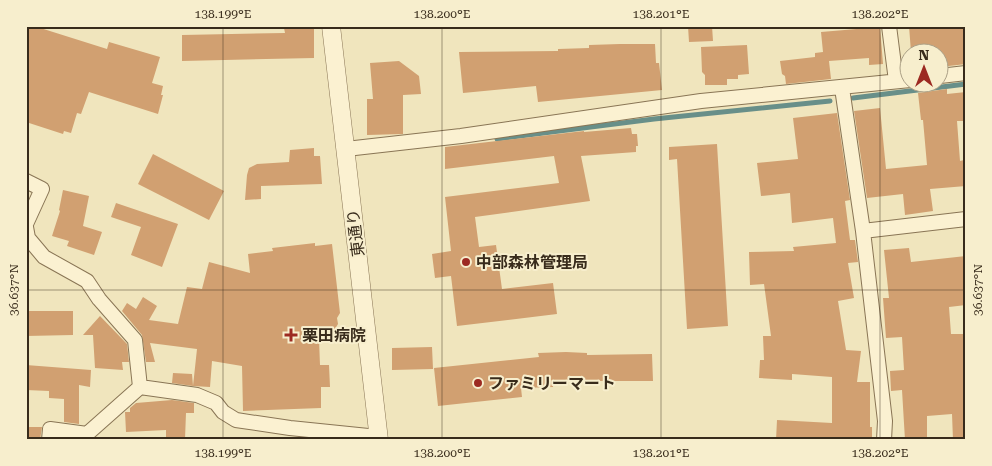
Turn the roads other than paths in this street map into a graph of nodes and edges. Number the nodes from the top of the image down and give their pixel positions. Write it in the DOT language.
graph roads {
  1 [pos="332,26"];
  2 [pos="889,26"];
  3 [pos="900,69"];
  4 [pos="966,74"];
  5 [pos="950,75"];
  6 [pos="900,81"];
  7 [pos="842,88"];
  8 [pos="346,149"];
  9 [pos="26,181"];
  10 [pos="966,219"];
  11 [pos="26,226"];
  12 [pos="863,230"];
  13 [pos="140,386"];
  14 [pos="379,438"];
  15 [pos="49,440"];
  16 [pos="884,440"];
  1 -- 8 [label="street, 東通り"];
  2 -- 3 [label="street"];
  4 -- 5 [label="street"];
  6 -- 7 [label="street"];
  7 -- 8 [label="street"];
  7 -- 12 [label="street"];
  8 -- 14 [label="street, 東通り"];
  9 -- 11 [label="street"];
  10 -- 12 [label="street"];
  11 -- 13 [label="street"];
  12 -- 16 [label="street"];
  13 -- 14 [label="street"];
  13 -- 15 [label="street"];
}
